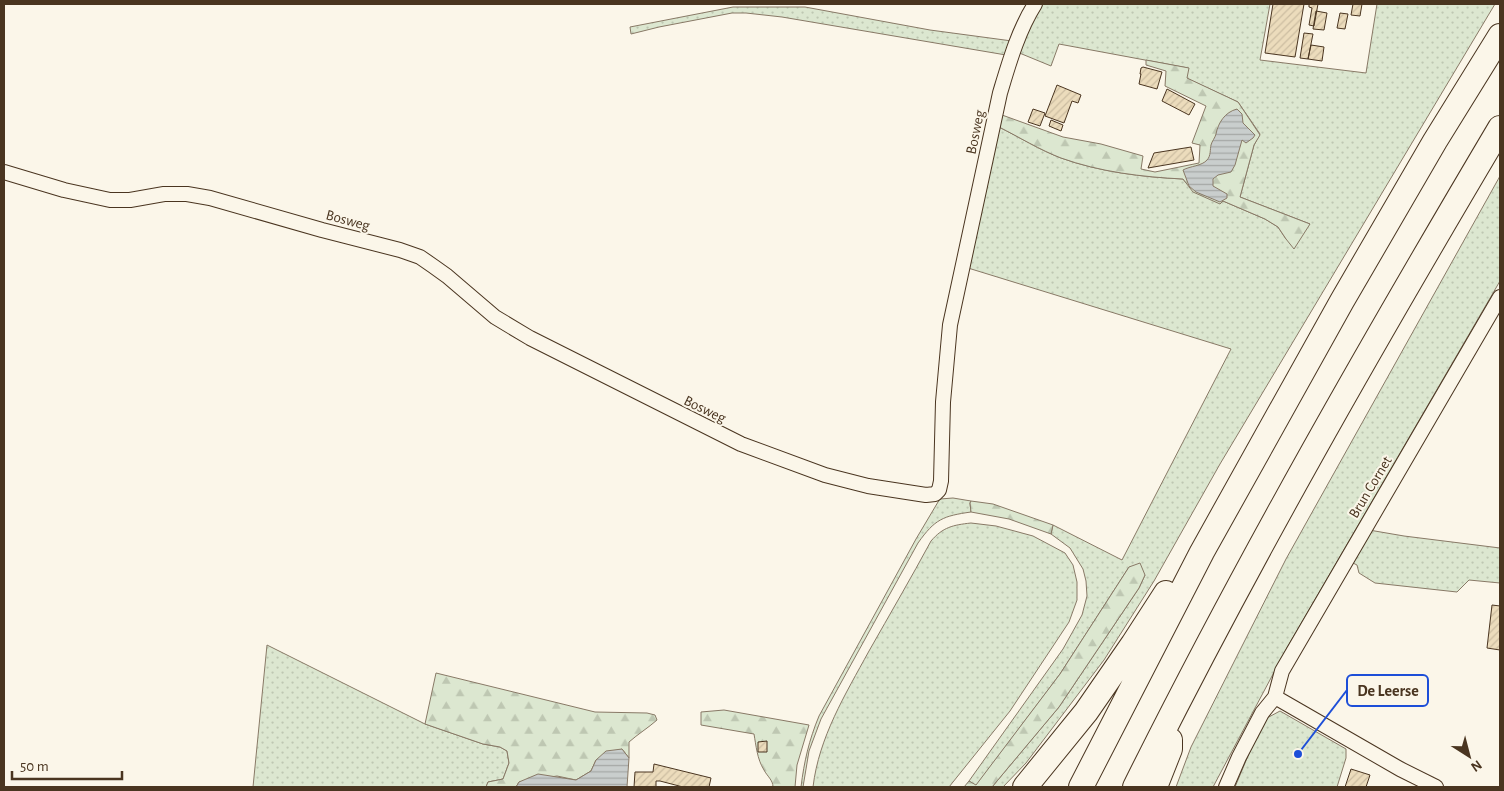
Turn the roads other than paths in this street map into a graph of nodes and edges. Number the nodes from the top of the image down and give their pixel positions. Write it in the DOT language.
graph roads {
  1 [pos="1035,4"];
  2 [pos="1500,36"];
  3 [pos="1500,128"];
  4 [pos="4,172"];
  5 [pos="1500,297"];
  6 [pos="1202,552"];
  7 [pos="1275,697"];
  8 [pos="1170,716"];
  9 [pos="1025,787"];
  10 [pos="1082,787"];
  11 [pos="1134,787"];
  12 [pos="1154,787"];
  13 [pos="1226,787"];
  14 [pos="1436,787"];
  1 -- 4 [label="street, Bosweg"];
  2 -- 6 [label="highway"];
  3 -- 8 [label="highway"];
  5 -- 7 [label="street, Brun Cornet"];
  6 -- 9 [label="highway"];
  6 -- 10 [label="highway"];
  7 -- 13 [label="street, Brun Cornet"];
  7 -- 14 [label="street"];
  8 -- 11 [label="highway"];
  8 -- 12 [label="highway"];
}
